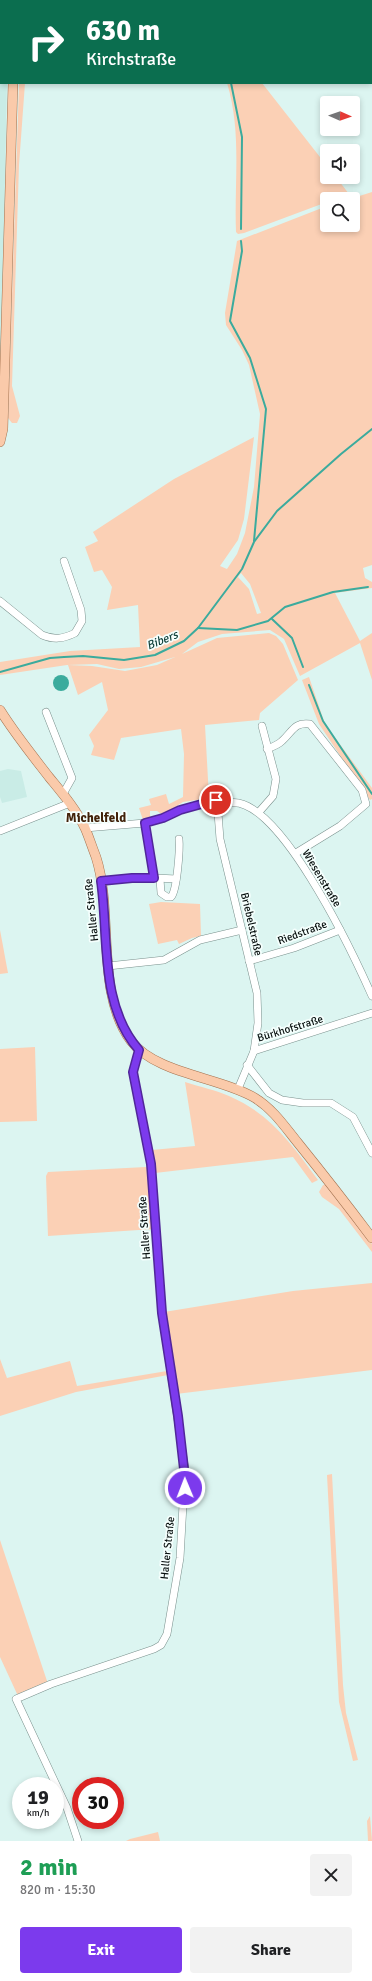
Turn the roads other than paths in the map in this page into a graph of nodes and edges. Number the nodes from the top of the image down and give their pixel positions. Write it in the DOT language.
graph roads {
  1 [pos="13,84"];
  2 [pos="0,442"];
  3 [pos="64,561"];
  4 [pos="0,601"];
  5 [pos="0,710"];
  6 [pos="46,712"];
  7 [pos="262,726"];
  8 [pos="267,749"];
  9 [pos="63,794"];
  10 [pos="70,803"];
  11 [pos="224,805"];
  12 [pos="259,812"];
  13 [pos="145,823"];
  14 [pos="85,828"];
  15 [pos="0,831"];
  16 [pos="179,839"];
  17 [pos="296,853"];
  18 [pos="157,878"];
  19 [pos="176,879"];
  20 [pos="101,881"];
  21 [pos="242,930"];
  22 [pos="340,930"];
  23 [pos="248,961"];
  24 [pos="108,966"];
  25 [pos="372,996"];
  26 [pos="372,1013"];
  27 [pos="139,1050"];
  28 [pos="254,1051"];
  29 [pos="247,1065"];
  30 [pos="238,1089"];
  31 [pos="372,1153"];
  32 [pos="372,1238"];
  33 [pos="78,1841"];
  1 -- 2 [label="main road"];
  3 -- 4 [label="street"];
  5 -- 9 [label="main road, Haller Straße"];
  6 -- 9 [label="street"];
  7 -- 8 [label="street"];
  8 -- 12 [label="street"];
  8 -- 17 [label="street"];
  9 -- 10 [label="main road, Haller Straße"];
  10 -- 14 [label="main road, Haller Straße"];
  10 -- 15 [label="street"];
  11 -- 12 [label="street, Wiesenstraße"];
  11 -- 13 [label="street, Wiesenstraße"];
  11 -- 21 [label="street, Briebelstraße"];
  12 -- 17 [label="street, Wiesenstraße"];
  13 -- 14 [label="street, Wiesenstraße"];
  13 -- 18 [label="street"];
  14 -- 20 [label="main road, Haller Straße"];
  16 -- 19 [label="street"];
  17 -- 22 [label="street, Wiesenstraße"];
  18 -- 19 [label="street"];
  18 -- 19 [label="street"];
  18 -- 20 [label="street"];
  20 -- 24 [label="main road, Haller Straße"];
  21 -- 23 [label="street, Briebelstraße"];
  21 -- 24 [label="street"];
  22 -- 23 [label="street, Riedstraße"];
  22 -- 25 [label="street, Wiesenstraße"];
  23 -- 28 [label="street, Briebelstraße"];
  24 -- 27 [label="main road, Haller Straße"];
  26 -- 28 [label="street, Bürkhofstraße"];
  27 -- 30 [label="main road, Haller Straße"];
  27 -- 33 [label="street, Haller Straße"];
  28 -- 29 [label="street, Bürkhofstraße"];
  29 -- 30 [label="street, Bürkhofstraße"];
  29 -- 31 [label="street"];
  30 -- 32 [label="main road, Haller Straße"];
}
